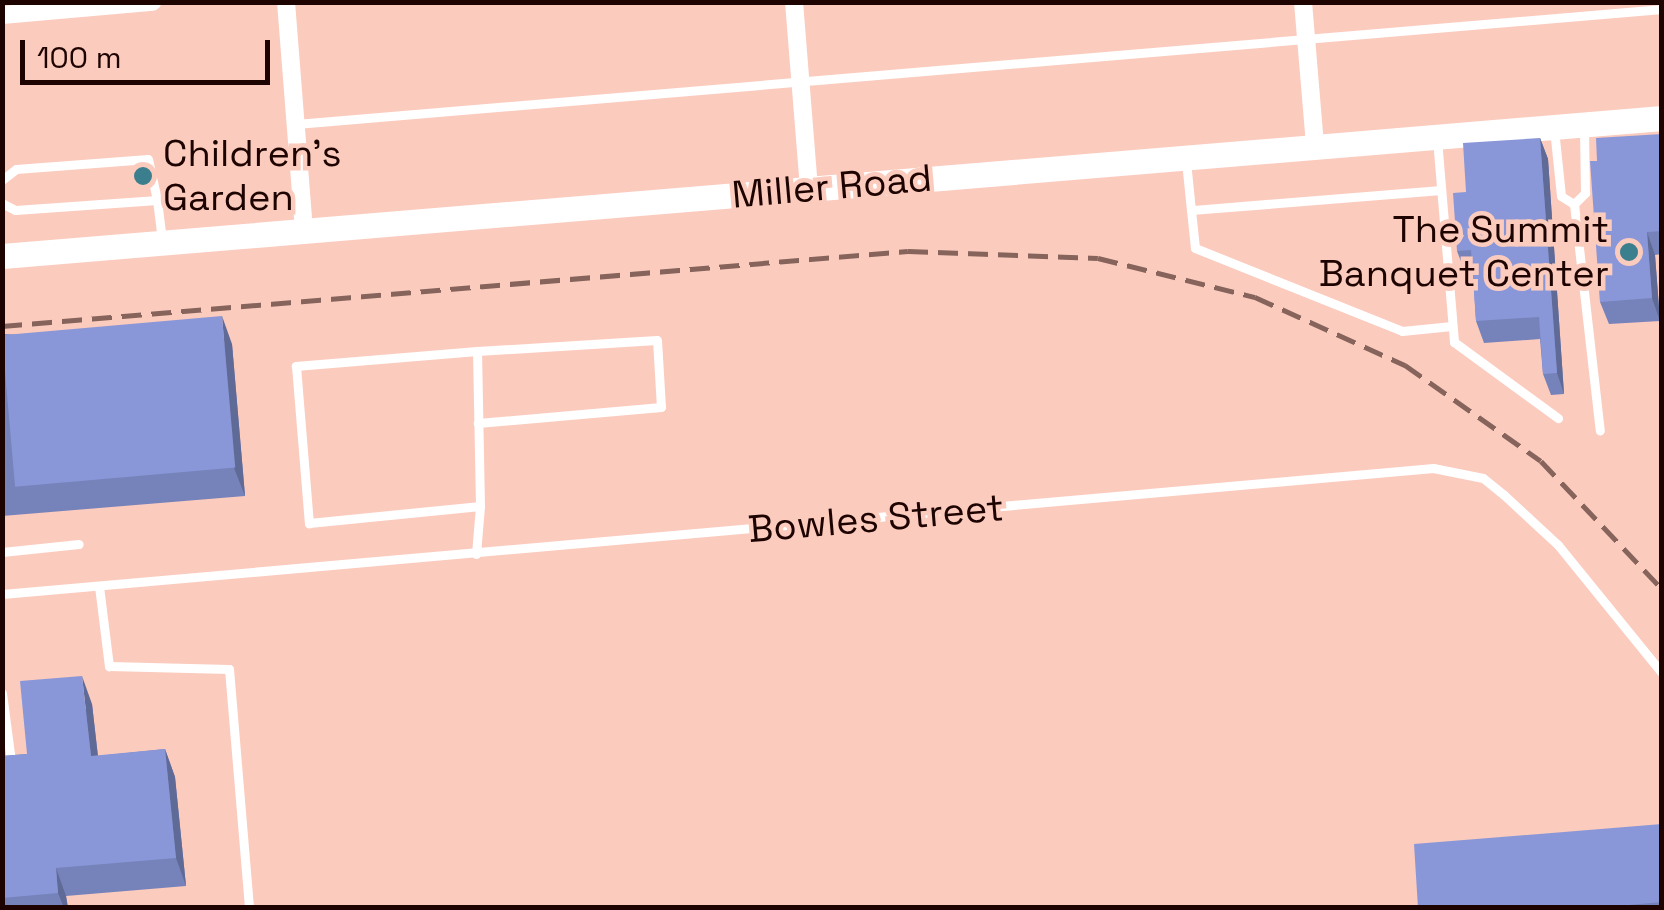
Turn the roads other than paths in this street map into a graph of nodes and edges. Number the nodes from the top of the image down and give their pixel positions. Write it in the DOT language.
graph roads {
  1 [pos="152,2"];
  2 [pos="286,2"];
  3 [pos="794,2"];
  4 [pos="1303,2"];
  5 [pos="1662,9"];
  6 [pos="2,15"];
  7 [pos="1306,40"];
  8 [pos="800,82"];
  9 [pos="1662,118"];
  10 [pos="296,124"];
  11 [pos="1584,125"];
  12 [pos="1554,127"];
  13 [pos="1436,136"];
  14 [pos="1315,146"];
  15 [pos="1186,158"];
  16 [pos="2,180"];
  17 [pos="809,188"];
  18 [pos="1441,190"];
  19 [pos="157,200"];
  20 [pos="2,203"];
  21 [pos="1574,204"];
  22 [pos="1191,210"];
  23 [pos="304,231"];
  24 [pos="162,242"];
  25 [pos="2,256"];
  26 [pos="1452,326"];
  27 [pos="477,352"];
  28 [pos="1558,418"];
  29 [pos="478,423"];
  30 [pos="1600,431"];
  31 [pos="480,506"];
  32 [pos="79,544"];
  33 [pos="2,552"];
  34 [pos="476,554"];
  35 [pos="99,586"];
  36 [pos="2,594"];
  37 [pos="1662,673"];
  38 [pos="2,694"];
  39 [pos="2,762"];
  40 [pos="249,908"];
  1 -- 6 [label="street"];
  2 -- 10 [label="street"];
  3 -- 8 [label="street"];
  4 -- 7 [label="street"];
  5 -- 7 [label="lane"];
  7 -- 8 [label="lane"];
  7 -- 14 [label="street"];
  8 -- 10 [label="lane"];
  8 -- 17 [label="street"];
  9 -- 11 [label="street, Miller Road"];
  10 -- 23 [label="street"];
  11 -- 12 [label="street, Miller Road"];
  11 -- 21 [label="lane"];
  12 -- 13 [label="street, Miller Road"];
  12 -- 21 [label="lane"];
  13 -- 14 [label="street, Miller Road"];
  13 -- 18 [label="lane"];
  14 -- 15 [label="street, Miller Road"];
  15 -- 17 [label="street, Miller Road"];
  15 -- 22 [label="lane"];
  16 -- 19 [label="lane"];
  17 -- 23 [label="street, Miller Road"];
  18 -- 22 [label="lane"];
  18 -- 26 [label="lane"];
  19 -- 20 [label="lane"];
  19 -- 24 [label="lane"];
  21 -- 30 [label="lane"];
  22 -- 26 [label="lane"];
  23 -- 24 [label="street, Miller Road"];
  24 -- 25 [label="street, Miller Road"];
  26 -- 28 [label="lane"];
  27 -- 29 [label="lane"];
  27 -- 29 [label="lane"];
  27 -- 31 [label="lane"];
  29 -- 31 [label="lane"];
  31 -- 34 [label="lane"];
  32 -- 33 [label="lane"];
  34 -- 35 [label="lane, Bowles Street"];
  34 -- 37 [label="lane, Bowles Street"];
  35 -- 36 [label="lane, Bowles Street"];
  35 -- 40 [label="lane"];
  38 -- 39 [label="lane"];
}
